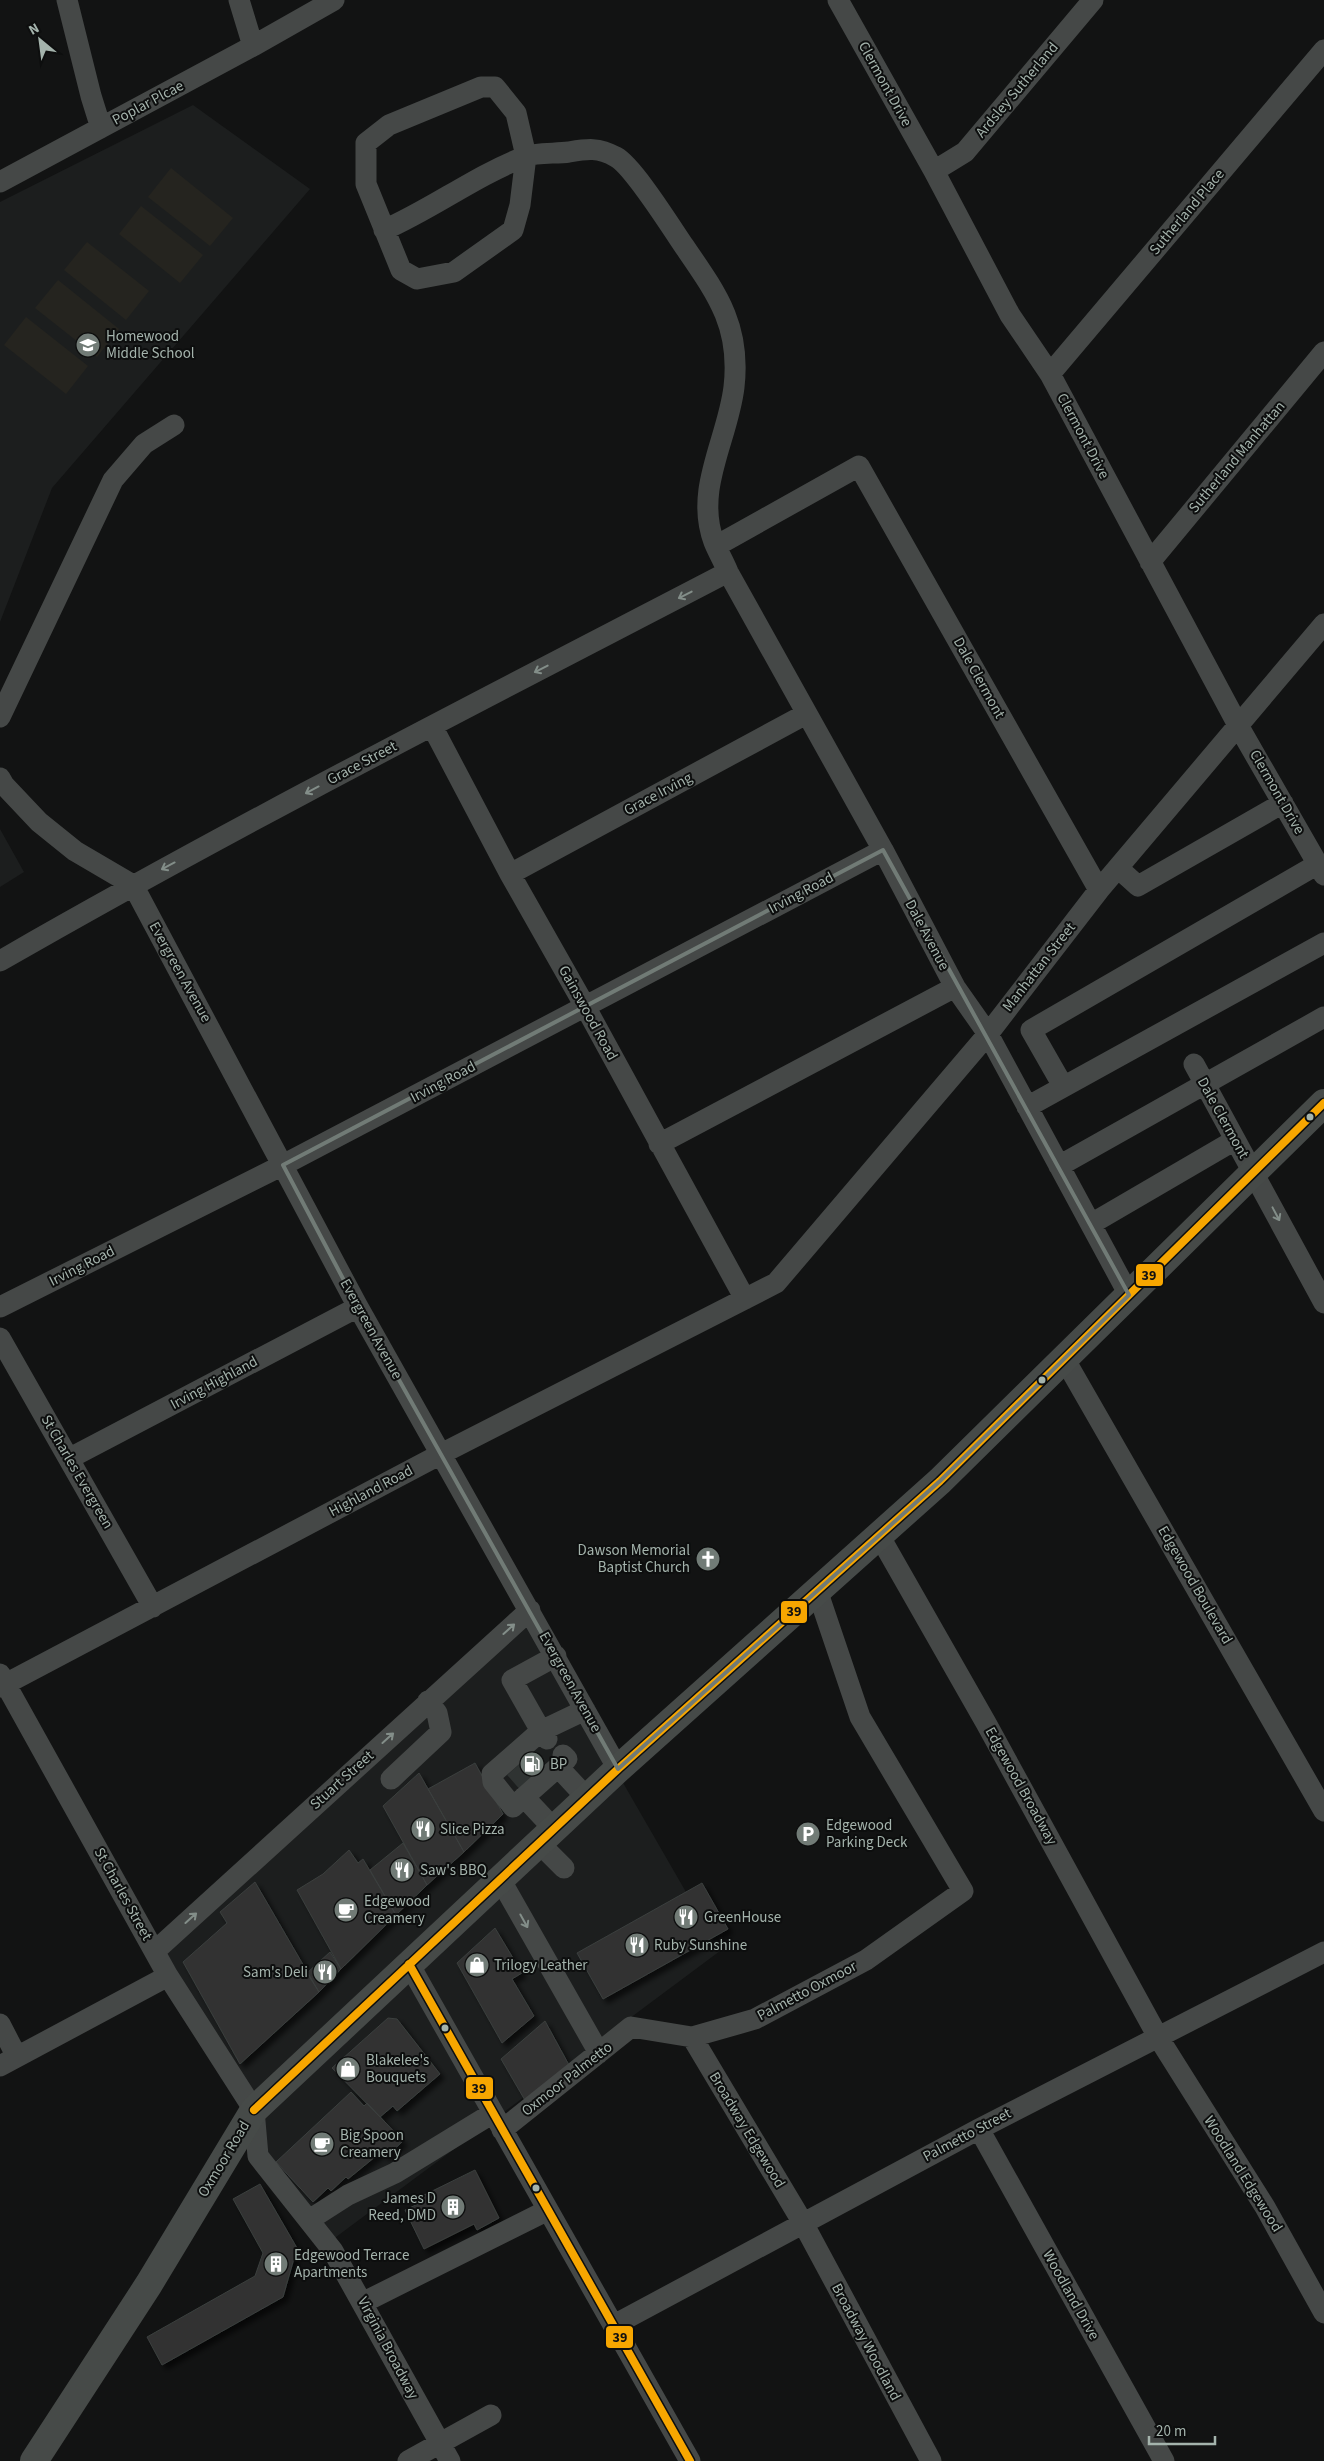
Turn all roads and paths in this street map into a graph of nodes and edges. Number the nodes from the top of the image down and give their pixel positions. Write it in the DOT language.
graph roads {
  1 [pos="67,0"];
  2 [pos="239,0"];
  3 [pos="334,0"];
  4 [pos="838,0"];
  5 [pos="1094,0"];
  6 [pos="254,46"];
  7 [pos="1324,50"];
  8 [pos="101,128"];
  9 [pos="526,156"];
  10 [pos="934,172"];
  11 [pos="0,182"];
  12 [pos="384,230"];
  13 [pos="1324,352"];
  14 [pos="1050,374"];
  15 [pos="174,425"];
  16 [pos="716,546"];
  17 [pos="1150,562"];
  18 [pos="728,572"];
  19 [pos="1324,624"];
  20 [pos="806,714"];
  21 [pos="0,717"];
  22 [pos="432,726"];
  23 [pos="1239,727"];
  24 [pos="3,787"];
  25 [pos="1283,803"];
  26 [pos="883,850"];
  27 [pos="1118,868"];
  28 [pos="1321,870"];
  29 [pos="510,874"];
  30 [pos="132,885"];
  31 [pos="1099,890"];
  32 [pos="1324,943"];
  33 [pos="0,961"];
  34 [pos="955,987"];
  35 [pos="586,1008"];
  36 [pos="1324,1018"];
  37 [pos="988,1034"];
  38 [pos="1194,1064"];
  39 [pos="1205,1084"];
  40 [pos="1063,1086"];
  41 [pos="1324,1103"];
  42 [pos="1027,1107"];
  43 [pos="1235,1140"];
  44 [pos="659,1144"];
  45 [pos="284,1166"];
  46 [pos="1059,1166"];
  47 [pos="1253,1172"];
  48 [pos="1091,1224"];
  49 [pos="1129,1295"];
  50 [pos="745,1300"];
  51 [pos="1324,1303"];
  52 [pos="0,1307"];
  53 [pos="358,1307"];
  54 [pos="0,1338"];
  55 [pos="1065,1360"];
  56 [pos="440,1454"];
  57 [pos="70,1458"];
  58 [pos="880,1537"];
  59 [pos="818,1593"];
  60 [pos="153,1607"];
  61 [pos="530,1610"];
  62 [pos="556,1656"];
  63 [pos="2,1682"];
  64 [pos="428,1701"];
  65 [pos="585,1710"];
  66 [pos="544,1735"];
  67 [pos="618,1769"];
  68 [pos="391,1779"];
  69 [pos="530,1790"];
  70 [pos="587,1798"];
  71 [pos="1324,1811"];
  72 [pos="546,1836"];
  73 [pos="564,1868"];
  74 [pos="500,1879"];
  75 [pos="155,1951"];
  76 [pos="1324,1952"];
  77 [pos="409,1964"];
  78 [pos="168,1976"];
  79 [pos="0,2024"];
  80 [pos="631,2027"];
  81 [pos="692,2037"];
  82 [pos="1158,2037"];
  83 [pos="599,2053"];
  84 [pos="8,2061"];
  85 [pos="254,2110"];
  86 [pos="498,2121"];
  87 [pos="979,2129"];
  88 [pos="548,2210"];
  89 [pos="309,2220"];
  90 [pos="803,2223"];
  91 [pos="364,2302"];
  92 [pos="1324,2314"];
  93 [pos="614,2325"];
  94 [pos="492,2415"];
  95 [pos="445,2453"];
  96 [pos="34,2461"];
  97 [pos="408,2461"];
  98 [pos="690,2461"];
  99 [pos="931,2461"];
  100 [pos="1164,2461"];
  1 -- 8 [label="street"];
  2 -- 6 [label="street"];
  3 -- 6 [label="street, Poplar Plcae"];
  4 -- 10 [label="street, Clermont Drive"];
  5 -- 10 [label="street, Ardsley Sutherland"];
  6 -- 8 [label="street, Poplar Plcae"];
  7 -- 14 [label="street, Sutherland Place"];
  8 -- 11 [label="street, Poplar Plcae"];
  9 -- 12 [label="street"];
  9 -- 12 [label="street"];
  9 -- 12 [label="street"];
  9 -- 16 [label="street, Dale Avenue"];
  10 -- 14 [label="street, Clermont Drive"];
  13 -- 17 [label="street, Sutherland Manhattan"];
  14 -- 17 [label="street, Clermont Drive"];
  15 -- 21 [label="street"];
  16 -- 18 [label="street, Dale Avenue"];
  16 -- 31 [label="street, Dale Clermont"];
  17 -- 23 [label="street, Clermont Drive"];
  18 -- 20 [label="street, Dale Avenue"];
  18 -- 22 [label="street, Grace Street, one-way"];
  19 -- 23 [label="street, Manhattan Street"];
  20 -- 26 [label="street, Dale Avenue"];
  20 -- 29 [label="street, Grace Irving"];
  22 -- 29 [label="street, Gainswood Road"];
  22 -- 30 [label="street, Grace Street, one-way"];
  23 -- 25 [label="street, Clermont Drive"];
  23 -- 27 [label="street, Manhattan Street"];
  24 -- 30 [label="street"];
  25 -- 27 [label="street"];
  25 -- 28 [label="street, Clermont Drive"];
  26 -- 34 [label="street, Dale Avenue"];
  26 -- 35 [label="street, Irving Road"];
  27 -- 31 [label="street, Manhattan Street"];
  28 -- 40 [label="street"];
  29 -- 35 [label="street, Gainswood Road"];
  30 -- 33 [label="street, Grace Street"];
  30 -- 45 [label="street, Evergreen Avenue"];
  31 -- 37 [label="street, Manhattan Street"];
  32 -- 40 [label="street"];
  34 -- 37 [label="street, Dale Avenue"];
  34 -- 44 [label="street"];
  35 -- 44 [label="street, Gainswood Road"];
  35 -- 45 [label="street, Irving Road"];
  36 -- 39 [label="street"];
  37 -- 42 [label="street, Dale Avenue"];
  37 -- 50 [label="street, Manhattan Street"];
  38 -- 39 [label="street, Dale Clermont"];
  39 -- 43 [label="street, Dale Clermont"];
  39 -- 46 [label="street"];
  40 -- 42 [label="street"];
  41 -- 47 [label="main road, Oxmoor Road"];
  42 -- 46 [label="street, Dale Avenue"];
  43 -- 47 [label="street, Dale Clermont"];
  43 -- 48 [label="street"];
  44 -- 50 [label="street, Gainswood Road"];
  45 -- 52 [label="street, Irving Road"];
  45 -- 53 [label="street, Evergreen Avenue"];
  46 -- 48 [label="street, Dale Avenue"];
  47 -- 49 [label="main road, Oxmoor Road"];
  47 -- 51 [label="street, Dale Clermont, one-way"];
  48 -- 49 [label="street, Dale Avenue"];
  49 -- 55 [label="main road, Oxmoor Road"];
  50 -- 56 [label="street, Highland Road"];
  53 -- 56 [label="street, Evergreen Avenue"];
  53 -- 57 [label="street, Irving Highland"];
  54 -- 57 [label="street, St Charles Evergreen"];
  55 -- 58 [label="main road, Oxmoor Road"];
  55 -- 71 [label="street, Edgewood Boulevard"];
  56 -- 60 [label="street, Highland Road"];
  56 -- 61 [label="street, Evergreen Avenue"];
  57 -- 60 [label="street, St Charles Evergreen"];
  58 -- 59 [label="main road, Oxmoor Road"];
  58 -- 82 [label="street, Edgewood Broadway"];
  59 -- 67 [label="main road, Oxmoor Road"];
  59 -- 81 [label="street, Palmetto Oxmoor"];
  60 -- 63 [label="street, Highland Road"];
  61 -- 62 [label="street, Evergreen Avenue"];
  64 -- 61 [label="street, Stuart Street, one-way"];
  62 -- 65 [label="street, Evergreen Avenue"];
  62 -- 66 [label="street"];
  63 -- 75 [label="street, St Charles Street"];
  64 -- 68 [label="street"];
  75 -- 64 [label="street, Stuart Street, one-way"];
  65 -- 66 [label="street"];
  65 -- 67 [label="street, Evergreen Avenue"];
  66 -- 69 [label="street"];
  67 -- 70 [label="main road, Oxmoor Road"];
  69 -- 70 [label="street"];
  69 -- 72 [label="street"];
  70 -- 72 [label="main road, Oxmoor Road"];
  72 -- 73 [label="street"];
  72 -- 74 [label="main road, Oxmoor Road"];
  74 -- 77 [label="main road, Oxmoor Road"];
  74 -- 83 [label="street, one-way"];
  75 -- 78 [label="street, St Charles Street"];
  76 -- 82 [label="street, Palmetto Street"];
  77 -- 85 [label="main road, Oxmoor Road"];
  77 -- 86 [label="street"];
  78 -- 84 [label="street"];
  78 -- 85 [label="street, St Charles Street"];
  79 -- 84 [label="street"];
  80 -- 81 [label="street, Palmetto Oxmoor"];
  80 -- 83 [label="street, Oxmoor Palmetto"];
  81 -- 90 [label="street, Broadway Edgewood"];
  82 -- 87 [label="street, Palmetto Street"];
  82 -- 92 [label="street, Woodland Edgewood"];
  83 -- 86 [label="street, Oxmoor Palmetto"];
  85 -- 89 [label="street, Virginia Broadway"];
  85 -- 96 [label="main road, Oxmoor Road"];
  86 -- 88 [label="street"];
  86 -- 89 [label="street, Oxmoor Palmetto"];
  87 -- 90 [label="street, Palmetto Street"];
  87 -- 100 [label="street, Woodland Drive"];
  88 -- 91 [label="street"];
  88 -- 93 [label="street"];
  89 -- 91 [label="street, Virginia Broadway"];
  90 -- 93 [label="street, Palmetto Street"];
  90 -- 99 [label="street, Broadway Woodland"];
  91 -- 95 [label="street, Virginia Broadway"];
  93 -- 98 [label="street"];
  94 -- 95 [label="street"];
  95 -- 97 [label="street"];
}
